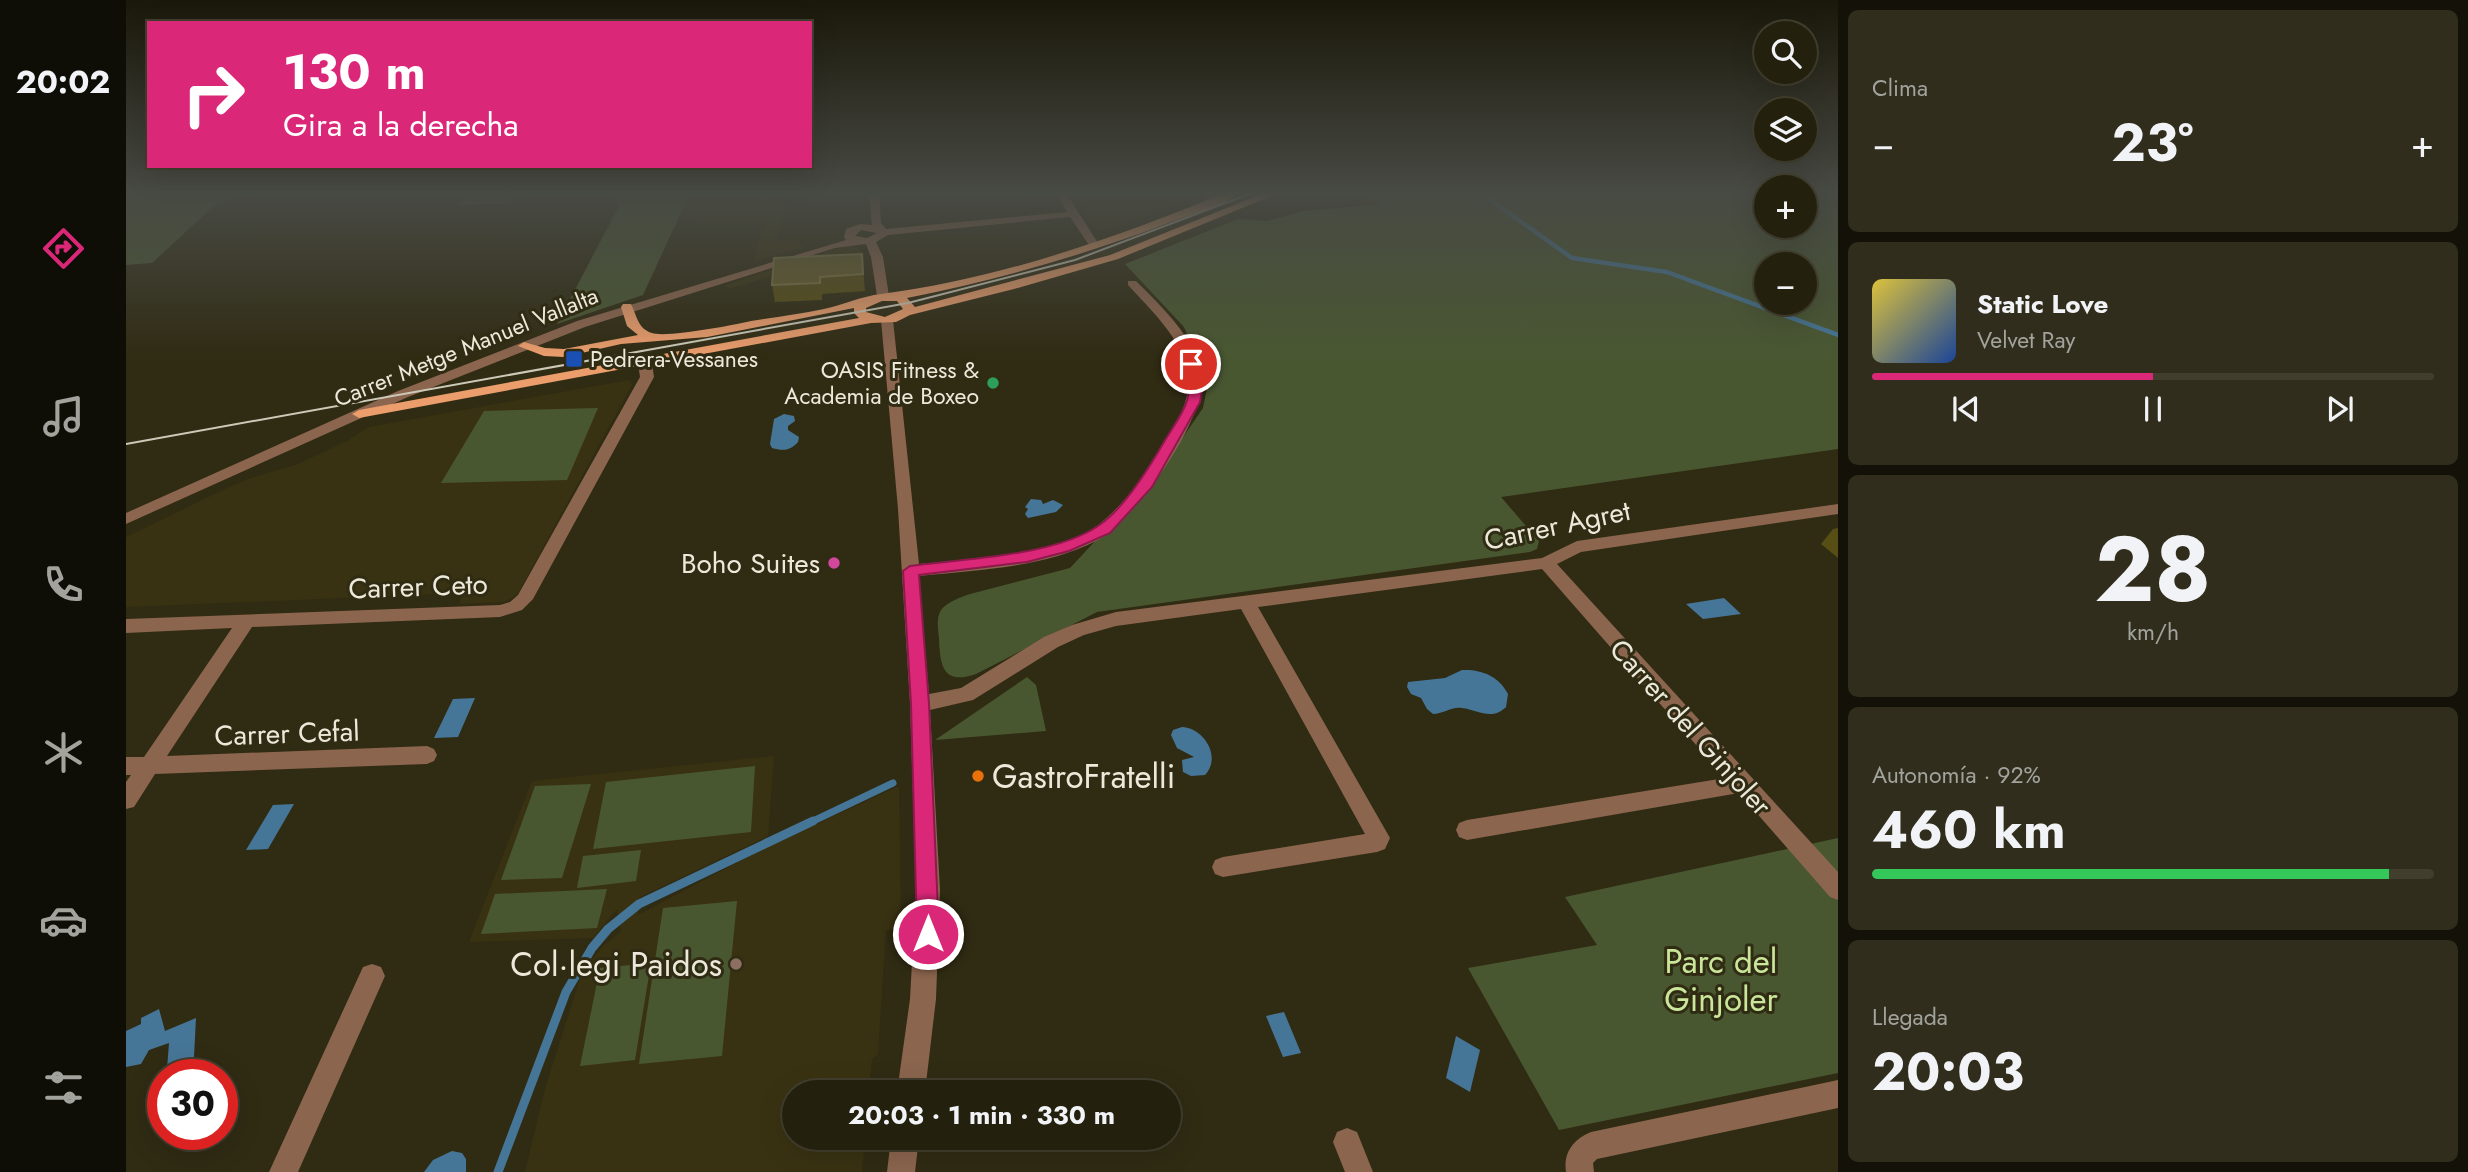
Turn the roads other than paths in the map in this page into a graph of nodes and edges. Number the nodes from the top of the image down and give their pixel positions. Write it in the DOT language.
graph roads {
  1 [pos="824,248"];
  2 [pos="872,248"];
  3 [pos="1089,248"];
  4 [pos="1137,248"];
  5 [pos="1132,283"];
  6 [pos="889,297"];
  7 [pos="864,302"];
  8 [pos="627,307"];
  9 [pos="908,312"];
  10 [pos="879,320"];
  11 [pos="630,321"];
  12 [pos="649,337"];
  13 [pos="601,345"];
  14 [pos="524,346"];
  15 [pos="645,363"];
  16 [pos="359,414"];
  17 [pos="1838,509"];
  18 [pos="126,519"];
  19 [pos="1546,564"];
  20 [pos="910,571"];
  21 [pos="1246,602"];
  22 [pos="247,621"];
  23 [pos="126,626"];
  24 [pos="920,704"];
  25 [pos="427,755"];
  26 [pos="126,766"];
  27 [pos="149,767"];
  28 [pos="1741,784"];
  29 [pos="126,800"];
  30 [pos="1467,830"];
  31 [pos="1223,867"];
  32 [pos="1838,889"];
  33 [pos="372,976"];
  34 [pos="912,1080"];
  35 [pos="1838,1094"];
  36 [pos="1348,1142"];
  37 [pos="904,1150"];
  38 [pos="283,1172"];
  39 [pos="901,1172"];
  40 [pos="1360,1172"];
  41 [pos="1580,1172"];
  1 -- 8 [label="street, Carrer Metge Manuel Vallalta"];
  2 -- 6 [label="street"];
  3 -- 6 [label="main road"];
  4 -- 9 [label="main road"];
  5 -- 20 [label="street"];
  6 -- 7 [label="main road"];
  6 -- 9 [label="main road"];
  7 -- 10 [label="main road"];
  7 -- 12 [label="main road"];
  8 -- 11 [label="main road"];
  8 -- 14 [label="street, Carrer Metge Manuel Vallalta"];
  9 -- 10 [label="main road"];
  10 -- 15 [label="main road"];
  10 -- 20 [label="street"];
  11 -- 12 [label="main road"];
  11 -- 13 [label="main road"];
  12 -- 13 [label="main road"];
  13 -- 14 [label="main road"];
  14 -- 16 [label="street, Carrer Metge Manuel Vallalta"];
  15 -- 16 [label="main road"];
  15 -- 22 [label="street, Carrer Ceto"];
  16 -- 18 [label="street, Carrer Metge Manuel Vallalta"];
  17 -- 19 [label="street, Carrer Agret"];
  19 -- 21 [label="street, Carrer Agret"];
  19 -- 28 [label="street, Carrer del Ginjoler"];
  20 -- 24 [label="street"];
  21 -- 24 [label="street, Carrer Agret"];
  21 -- 31 [label="street"];
  22 -- 23 [label="street, Carrer Ceto"];
  22 -- 27 [label="street, Carrer Cefal"];
  24 -- 34 [label="street"];
  25 -- 27 [label="street, Carrer Cefal"];
  26 -- 27 [label="street, Carrer Cefal"];
  27 -- 29 [label="street, Carrer Cefal"];
  28 -- 30 [label="street"];
  28 -- 32 [label="street, Carrer del Ginjoler"];
  33 -- 38 [label="street"];
  35 -- 41 [label="street"];
  36 -- 40 [label="street"];
  37 -- 39 [label="street"];
}
